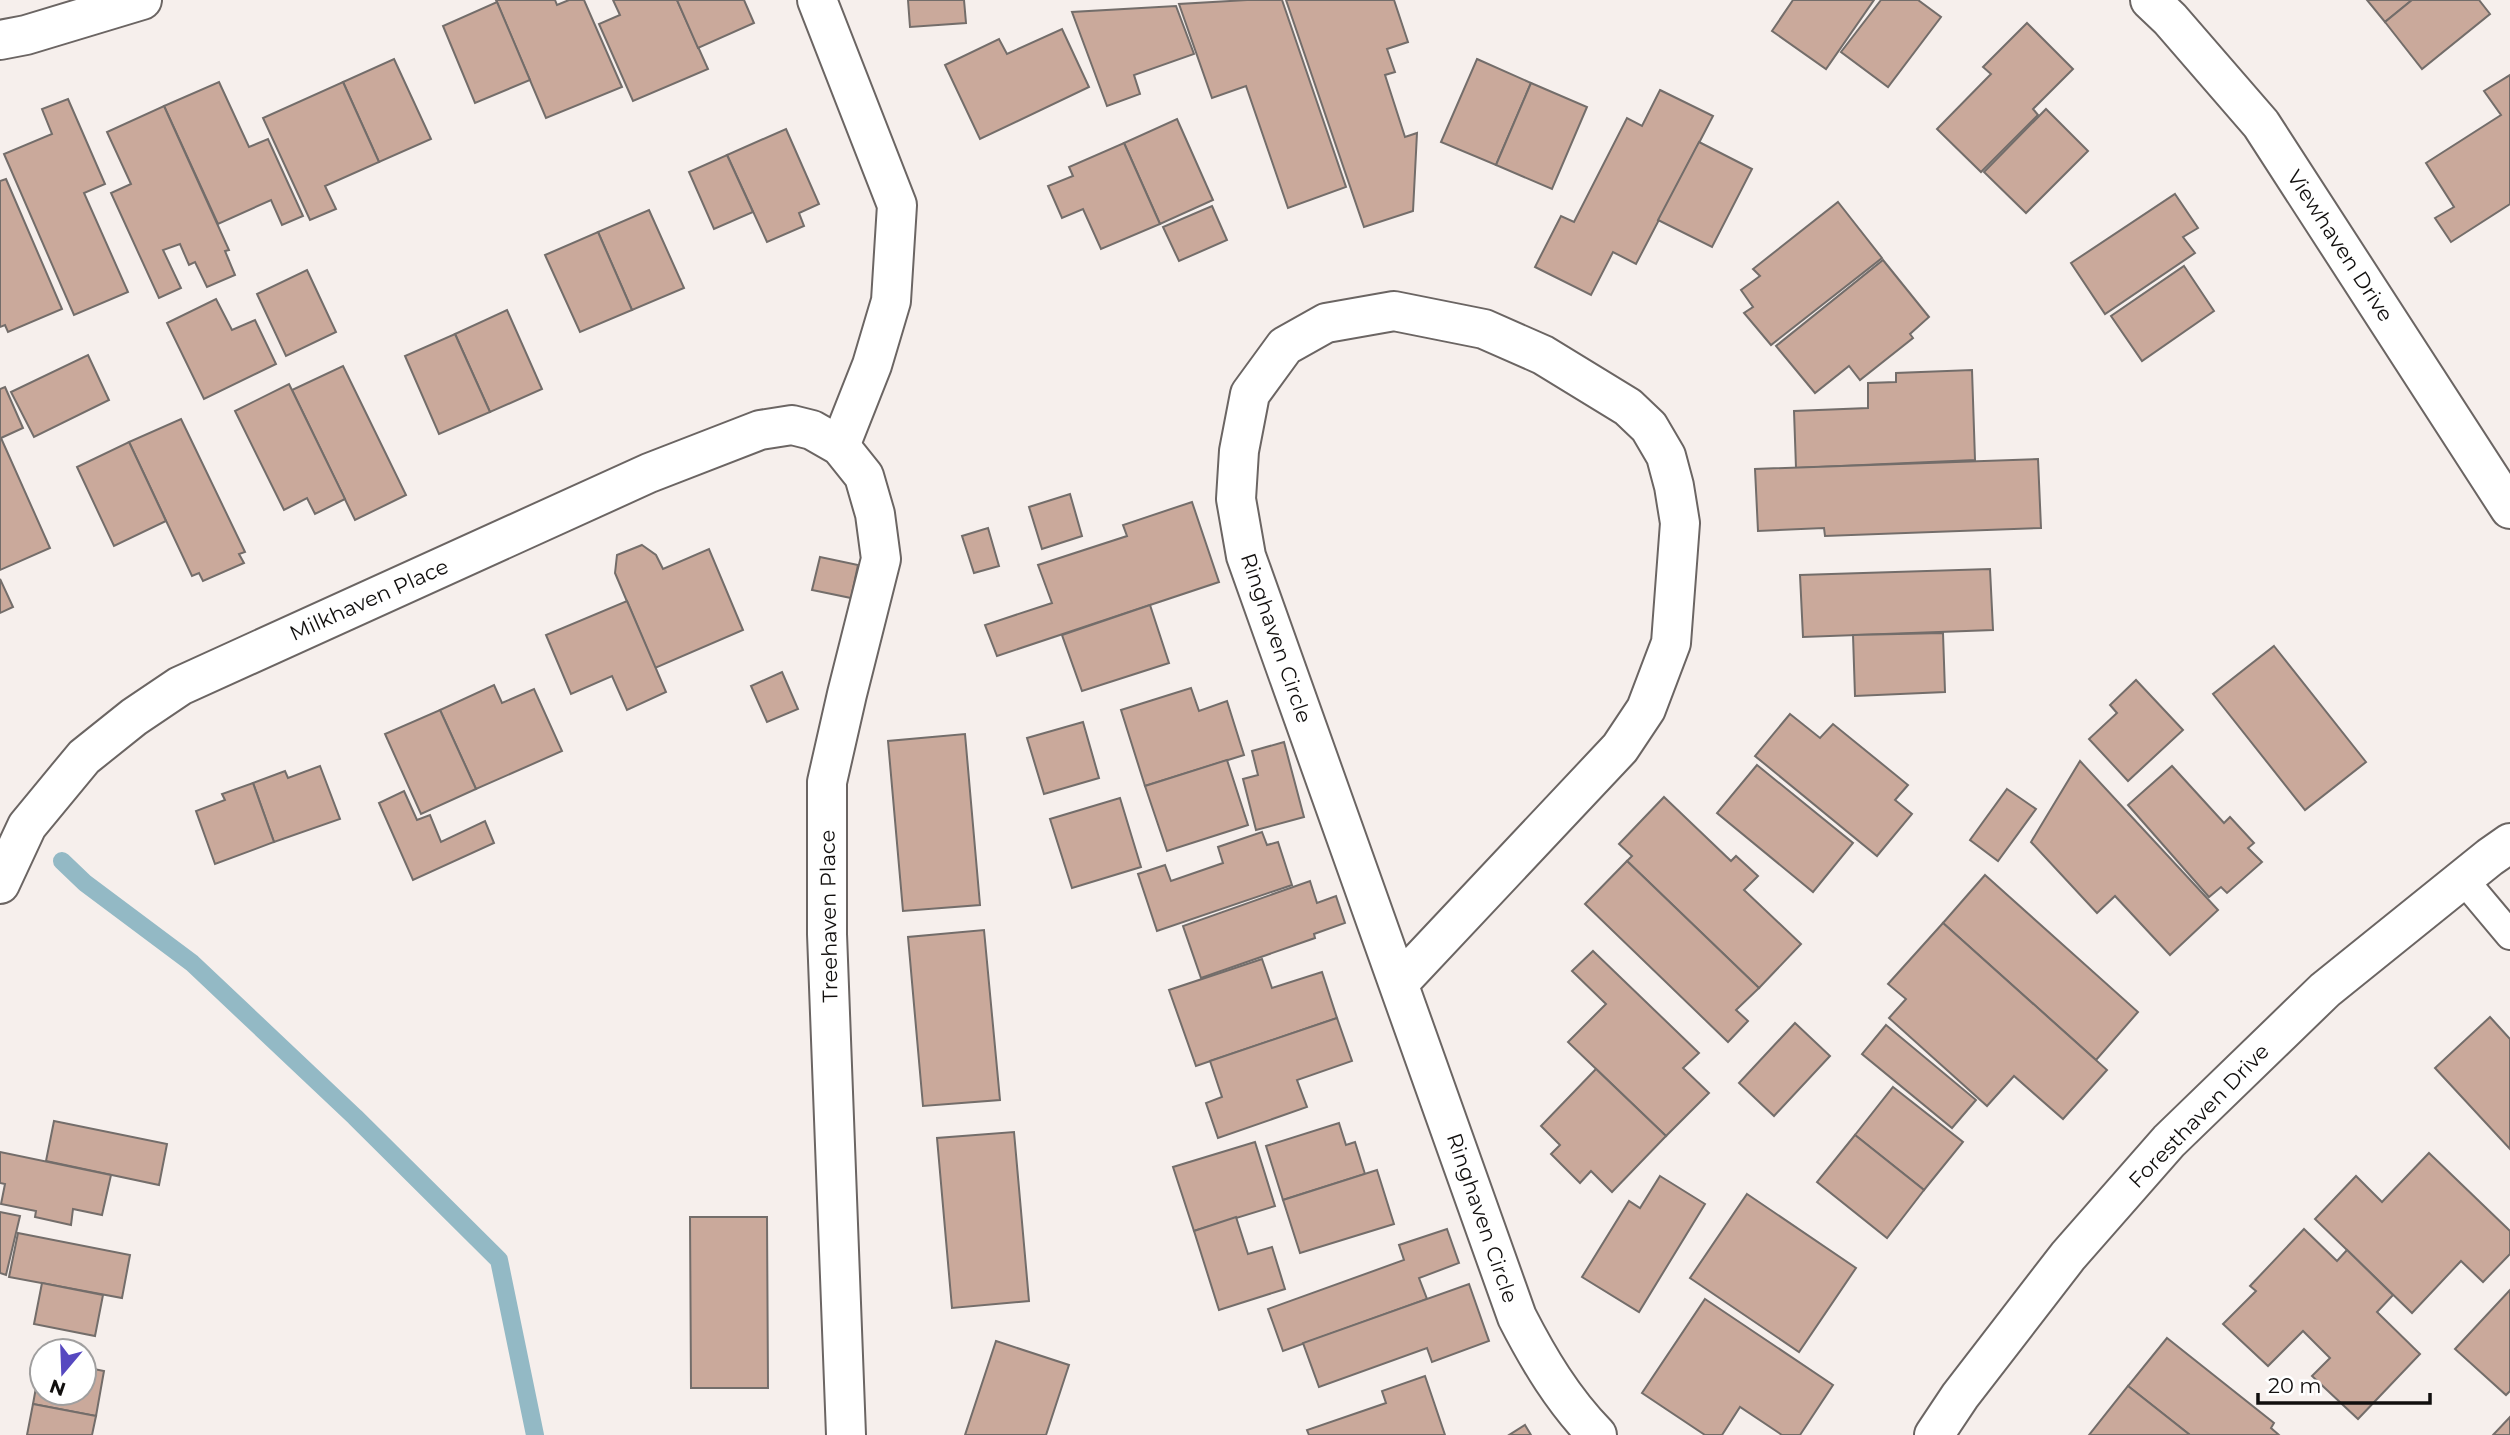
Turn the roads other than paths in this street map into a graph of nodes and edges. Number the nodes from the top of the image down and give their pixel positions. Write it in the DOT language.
graph roads {
  1 [pos="142,0"];
  2 [pos="817,0"];
  3 [pos="2150,0"];
  4 [pos="0,40"];
  5 [pos="826,438"];
  6 [pos="2510,509"];
  7 [pos="2510,843"];
  8 [pos="2463,879"];
  9 [pos="0,884"];
  10 [pos="2510,935"];
  11 [pos="1399,983"];
  12 [pos="846,1435"];
  13 [pos="1597,1435"];
  14 [pos="1934,1435"];
  1 -- 4 [label="street"];
  2 -- 5 [label="street"];
  3 -- 6 [label="street, Viewhaven Drive"];
  5 -- 9 [label="street, Milkhaven Place"];
  5 -- 12 [label="street, Treehaven Place"];
  7 -- 8 [label="street, Foresthaven Drive"];
  8 -- 10 [label="lane"];
  8 -- 14 [label="street, Foresthaven Drive"];
  11 -- 11 [label="street, Ringhaven Circle"];
  11 -- 13 [label="street, Ringhaven Circle"];
}
